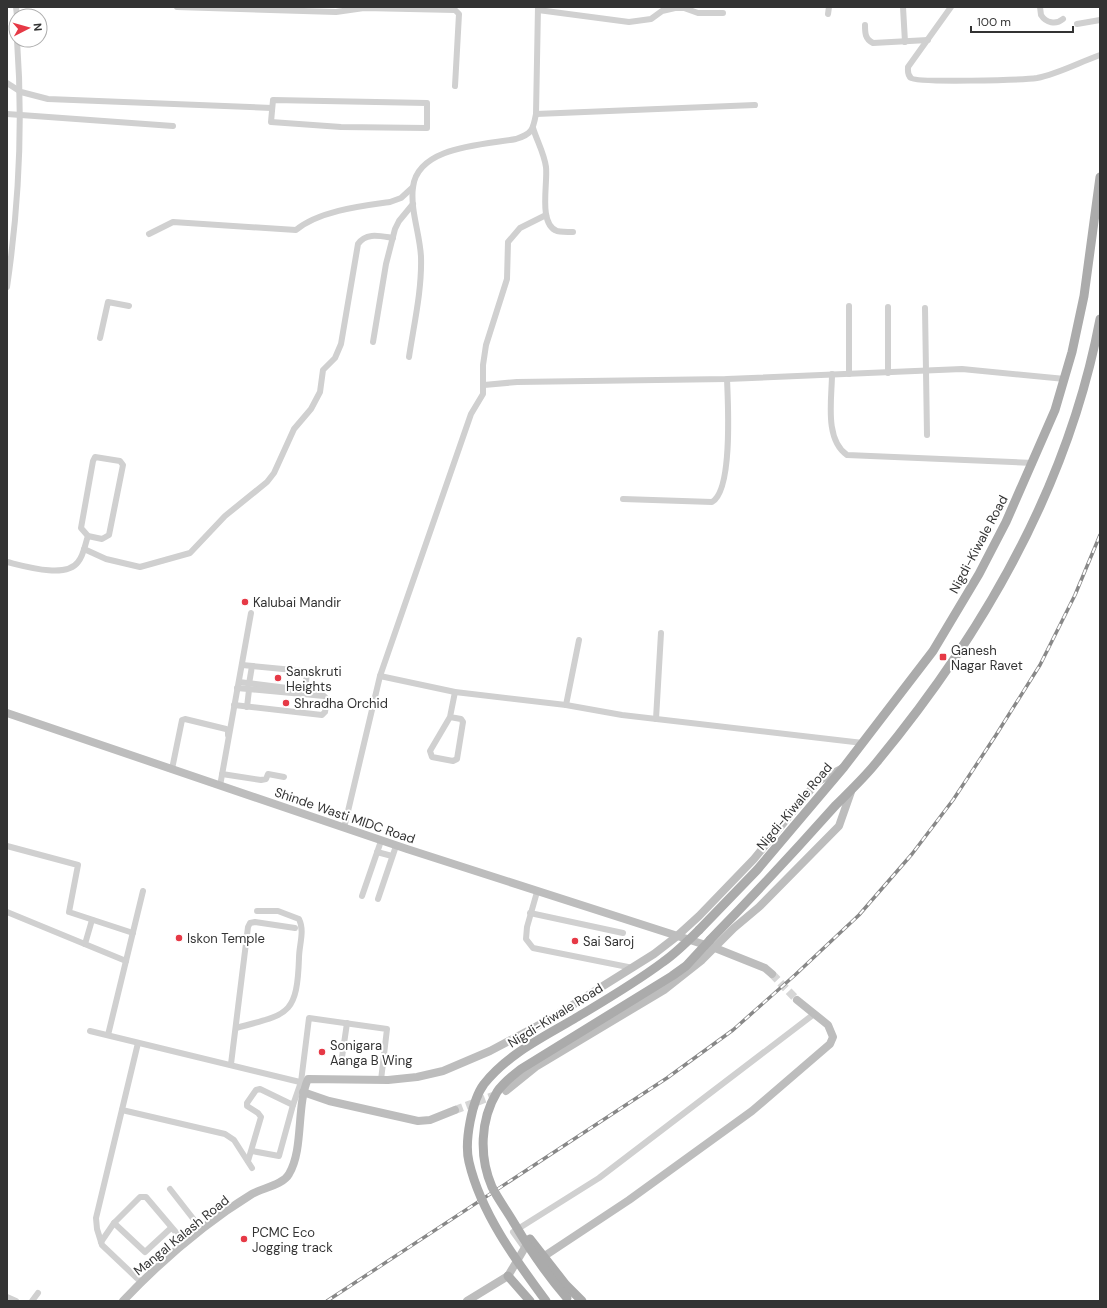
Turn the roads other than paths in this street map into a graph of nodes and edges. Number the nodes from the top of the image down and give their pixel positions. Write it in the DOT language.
graph roads {
  1 [pos="177,7"];
  2 [pos="829,7"];
  3 [pos="903,7"];
  4 [pos="951,7"];
  5 [pos="1040,7"];
  6 [pos="538,8"];
  7 [pos="723,13"];
  8 [pos="828,14"];
  9 [pos="1063,19"];
  10 [pos="1100,20"];
  11 [pos="1077,24"];
  12 [pos="865,25"];
  13 [pos="928,40"];
  14 [pos="905,42"];
  15 [pos="18,48"];
  16 [pos="1100,55"];
  17 [pos="7,84"];
  18 [pos="454,86"];
  19 [pos="21,92"];
  20 [pos="755,105"];
  21 [pos="272,108"];
  22 [pos="7,114"];
  23 [pos="536,114"];
  24 [pos="19,115"];
  25 [pos="173,126"];
  26 [pos="533,128"];
  27 [pos="1100,177"];
  28 [pos="413,187"];
  29 [pos="413,204"];
  30 [pos="7,214"];
  31 [pos="15,214"];
  32 [pos="546,215"];
  33 [pos="573,232"];
  34 [pos="149,234"];
  35 [pos="393,238"];
  36 [pos="7,287"];
  37 [pos="129,306"];
  38 [pos="849,306"];
  39 [pos="888,307"];
  40 [pos="925,308"];
  41 [pos="1100,319"];
  42 [pos="100,338"];
  43 [pos="373,342"];
  44 [pos="409,357"];
  45 [pos="927,371"];
  46 [pos="888,373"];
  47 [pos="832,374"];
  48 [pos="849,374"];
  49 [pos="727,379"];
  50 [pos="1064,379"];
  51 [pos="484,385"];
  52 [pos="927,435"];
  53 [pos="1033,463"];
  54 [pos="623,499"];
  55 [pos="88,536"];
  56 [pos="84,549"];
  57 [pos="7,562"];
  58 [pos="251,613"];
  59 [pos="661,632"];
  60 [pos="579,640"];
  61 [pos="242,665"];
  62 [pos="252,666"];
  63 [pos="380,676"];
  64 [pos="238,685"];
  65 [pos="249,687"];
  66 [pos="455,692"];
  67 [pos="234,705"];
  68 [pos="566,705"];
  69 [pos="247,707"];
  70 [pos="7,713"];
  71 [pos="450,717"];
  72 [pos="656,719"];
  73 [pos="863,743"];
  74 [pos="844,767"];
  75 [pos="172,769"];
  76 [pos="222,774"];
  77 [pos="284,777"];
  78 [pos="219,785"];
  79 [pos="853,786"];
  80 [pos="344,828"];
  81 [pos="381,840"];
  82 [pos="7,846"];
  83 [pos="396,846"];
  84 [pos="377,852"];
  85 [pos="392,856"];
  86 [pos="143,891"];
  87 [pos="536,892"];
  88 [pos="362,896"];
  89 [pos="378,899"];
  90 [pos="257,911"];
  91 [pos="7,912"];
  92 [pos="530,914"];
  93 [pos="92,920"];
  94 [pos="295,928"];
  95 [pos="133,933"];
  96 [pos="623,933"];
  97 [pos="676,937"];
  98 [pos="85,944"];
  99 [pos="715,948"];
  100 [pos="126,961"];
  101 [pos="633,968"];
  102 [pos="772,974"];
  103 [pos="797,1000"];
  104 [pos="814,1014"];
  105 [pos="347,1023"];
  106 [pos="236,1028"];
  107 [pos="90,1031"];
  108 [pos="108,1035"];
  109 [pos="138,1043"];
  110 [pos="231,1064"];
  111 [pos="340,1064"];
  112 [pos="380,1080"];
  113 [pos="304,1083"];
  114 [pos="506,1091"];
  115 [pos="303,1092"];
  116 [pos="293,1105"];
  117 [pos="122,1110"];
  118 [pos="455,1110"];
  119 [pos="252,1151"];
  120 [pos="248,1161"];
  121 [pos="252,1168"];
  122 [pos="170,1189"];
  123 [pos="114,1223"];
  124 [pos="171,1228"];
  125 [pos="202,1230"];
  126 [pos="530,1239"];
  127 [pos="101,1242"];
  128 [pos="185,1243"];
  129 [pos="524,1247"];
  130 [pos="543,1257"];
  131 [pos="508,1276"];
  132 [pos="141,1282"];
  133 [pos="38,1293"];
  134 [pos="7,1296"];
  135 [pos="16,1301"];
  136 [pos="32,1301"];
  137 [pos="123,1301"];
  138 [pos="468,1301"];
  139 [pos="530,1301"];
  140 [pos="546,1301"];
  141 [pos="570,1301"];
  142 [pos="582,1301"];
  1 -- 18 [label="street"];
  2 -- 8 [label="street"];
  3 -- 14 [label="street"];
  4 -- 13 [label="street"];
  5 -- 9 [label="street"];
  6 -- 7 [label="street"];
  6 -- 23 [label="street"];
  10 -- 11 [label="street"];
  12 -- 14 [label="street"];
  13 -- 14 [label="street"];
  13 -- 16 [label="street"];
  15 -- 19 [label="street"];
  17 -- 19 [label="street"];
  19 -- 21 [label="street"];
  19 -- 24 [label="street"];
  20 -- 23 [label="street"];
  21 -- 21 [label="street"];
  22 -- 24 [label="street"];
  23 -- 26 [label="street"];
  24 -- 25 [label="street"];
  24 -- 31 [label="street"];
  26 -- 28 [label="street"];
  26 -- 32 [label="street"];
  27 -- 50 [label="main road, Nigdi-Kiwale Road"];
  28 -- 29 [label="street"];
  28 -- 34 [label="street"];
  29 -- 35 [label="street"];
  29 -- 44 [label="street"];
  30 -- 31 [label="street"];
  31 -- 36 [label="street"];
  32 -- 33 [label="street"];
  32 -- 51 [label="street"];
  35 -- 43 [label="street"];
  35 -- 56 [label="street"];
  37 -- 42 [label="street"];
  38 -- 48 [label="street"];
  39 -- 46 [label="street"];
  40 -- 45 [label="street"];
  41 -- 79 [label="main road"];
  45 -- 46 [label="street"];
  45 -- 50 [label="street"];
  45 -- 52 [label="street"];
  46 -- 48 [label="street"];
  47 -- 48 [label="street"];
  47 -- 49 [label="street"];
  47 -- 53 [label="street"];
  49 -- 51 [label="street"];
  49 -- 54 [label="street"];
  50 -- 53 [label="main road, Nigdi-Kiwale Road"];
  51 -- 63 [label="street"];
  53 -- 73 [label="main road, Nigdi-Kiwale Road"];
  55 -- 55 [label="street"];
  55 -- 56 [label="street"];
  56 -- 57 [label="street"];
  58 -- 61 [label="street"];
  59 -- 72 [label="street"];
  60 -- 68 [label="street"];
  61 -- 62 [label="street"];
  61 -- 64 [label="street"];
  62 -- 65 [label="street"];
  62 -- 65 [label="street"];
  63 -- 66 [label="street"];
  63 -- 80 [label="street"];
  64 -- 65 [label="street"];
  64 -- 67 [label="street"];
  65 -- 69 [label="street"];
  65 -- 69 [label="street"];
  66 -- 68 [label="street"];
  66 -- 71 [label="street"];
  67 -- 69 [label="street"];
  67 -- 76 [label="street"];
  68 -- 72 [label="street"];
  70 -- 75 [label="street, Shinde Wasti MIDC Road"];
  71 -- 71 [label="street"];
  72 -- 73 [label="street"];
  73 -- 74 [label="main road, Nigdi-Kiwale Road"];
  74 -- 97 [label="street"];
  74 -- 140 [label="main road, Nigdi-Kiwale Road, bridge"];
  75 -- 78 [label="street, Shinde Wasti MIDC Road"];
  75 -- 78 [label="street"];
  76 -- 77 [label="street"];
  76 -- 78 [label="street"];
  78 -- 80 [label="street, Shinde Wasti MIDC Road"];
  79 -- 99 [label="street"];
  79 -- 141 [label="main road, bridge"];
  80 -- 81 [label="street, Shinde Wasti MIDC Road"];
  81 -- 83 [label="street, Shinde Wasti MIDC Road"];
  81 -- 84 [label="street"];
  82 -- 93 [label="street"];
  83 -- 85 [label="street"];
  83 -- 87 [label="street, Shinde Wasti MIDC Road"];
  84 -- 85 [label="street"];
  84 -- 88 [label="street"];
  85 -- 89 [label="street"];
  86 -- 95 [label="street"];
  87 -- 92 [label="street"];
  87 -- 97 [label="street, Shinde Wasti MIDC Road"];
  90 -- 106 [label="street"];
  91 -- 98 [label="street"];
  92 -- 96 [label="street"];
  92 -- 101 [label="street"];
  93 -- 95 [label="street"];
  93 -- 98 [label="street"];
  94 -- 106 [label="street"];
  95 -- 100 [label="street"];
  97 -- 99 [label="street, Shinde Wasti MIDC Road"];
  97 -- 101 [label="street"];
  98 -- 100 [label="street"];
  99 -- 102 [label="street, Shinde Wasti MIDC Road"];
  99 -- 114 [label="street"];
  100 -- 108 [label="street"];
  101 -- 112 [label="street"];
  103 -- 104 [label="street"];
  104 -- 129 [label="street"];
  104 -- 130 [label="street"];
  105 -- 111 [label="street"];
  105 -- 112 [label="street"];
  105 -- 113 [label="street"];
  106 -- 110 [label="street"];
  107 -- 108 [label="street"];
  108 -- 109 [label="street"];
  109 -- 110 [label="street"];
  109 -- 117 [label="street"];
  110 -- 113 [label="street"];
  112 -- 113 [label="street"];
  113 -- 115 [label="street, Mangal Kalash Road"];
  113 -- 116 [label="street"];
  115 -- 118 [label="street"];
  115 -- 125 [label="street, Mangal Kalash Road"];
  116 -- 119 [label="street"];
  116 -- 119 [label="street"];
  117 -- 120 [label="street"];
  117 -- 127 [label="street"];
  119 -- 120 [label="street"];
  120 -- 121 [label="street"];
  122 -- 125 [label="street"];
  123 -- 124 [label="street"];
  123 -- 124 [label="street"];
  123 -- 127 [label="street"];
  124 -- 128 [label="street"];
  125 -- 128 [label="street, Mangal Kalash Road"];
  126 -- 129 [label="street"];
  126 -- 130 [label="main road"];
  127 -- 132 [label="street"];
  128 -- 132 [label="street, Mangal Kalash Road"];
  129 -- 131 [label="street"];
  130 -- 142 [label="main road"];
  131 -- 138 [label="street"];
  131 -- 139 [label="main road"];
  132 -- 137 [label="street, Mangal Kalash Road"];
  133 -- 136 [label="street"];
  134 -- 135 [label="street"];
}
